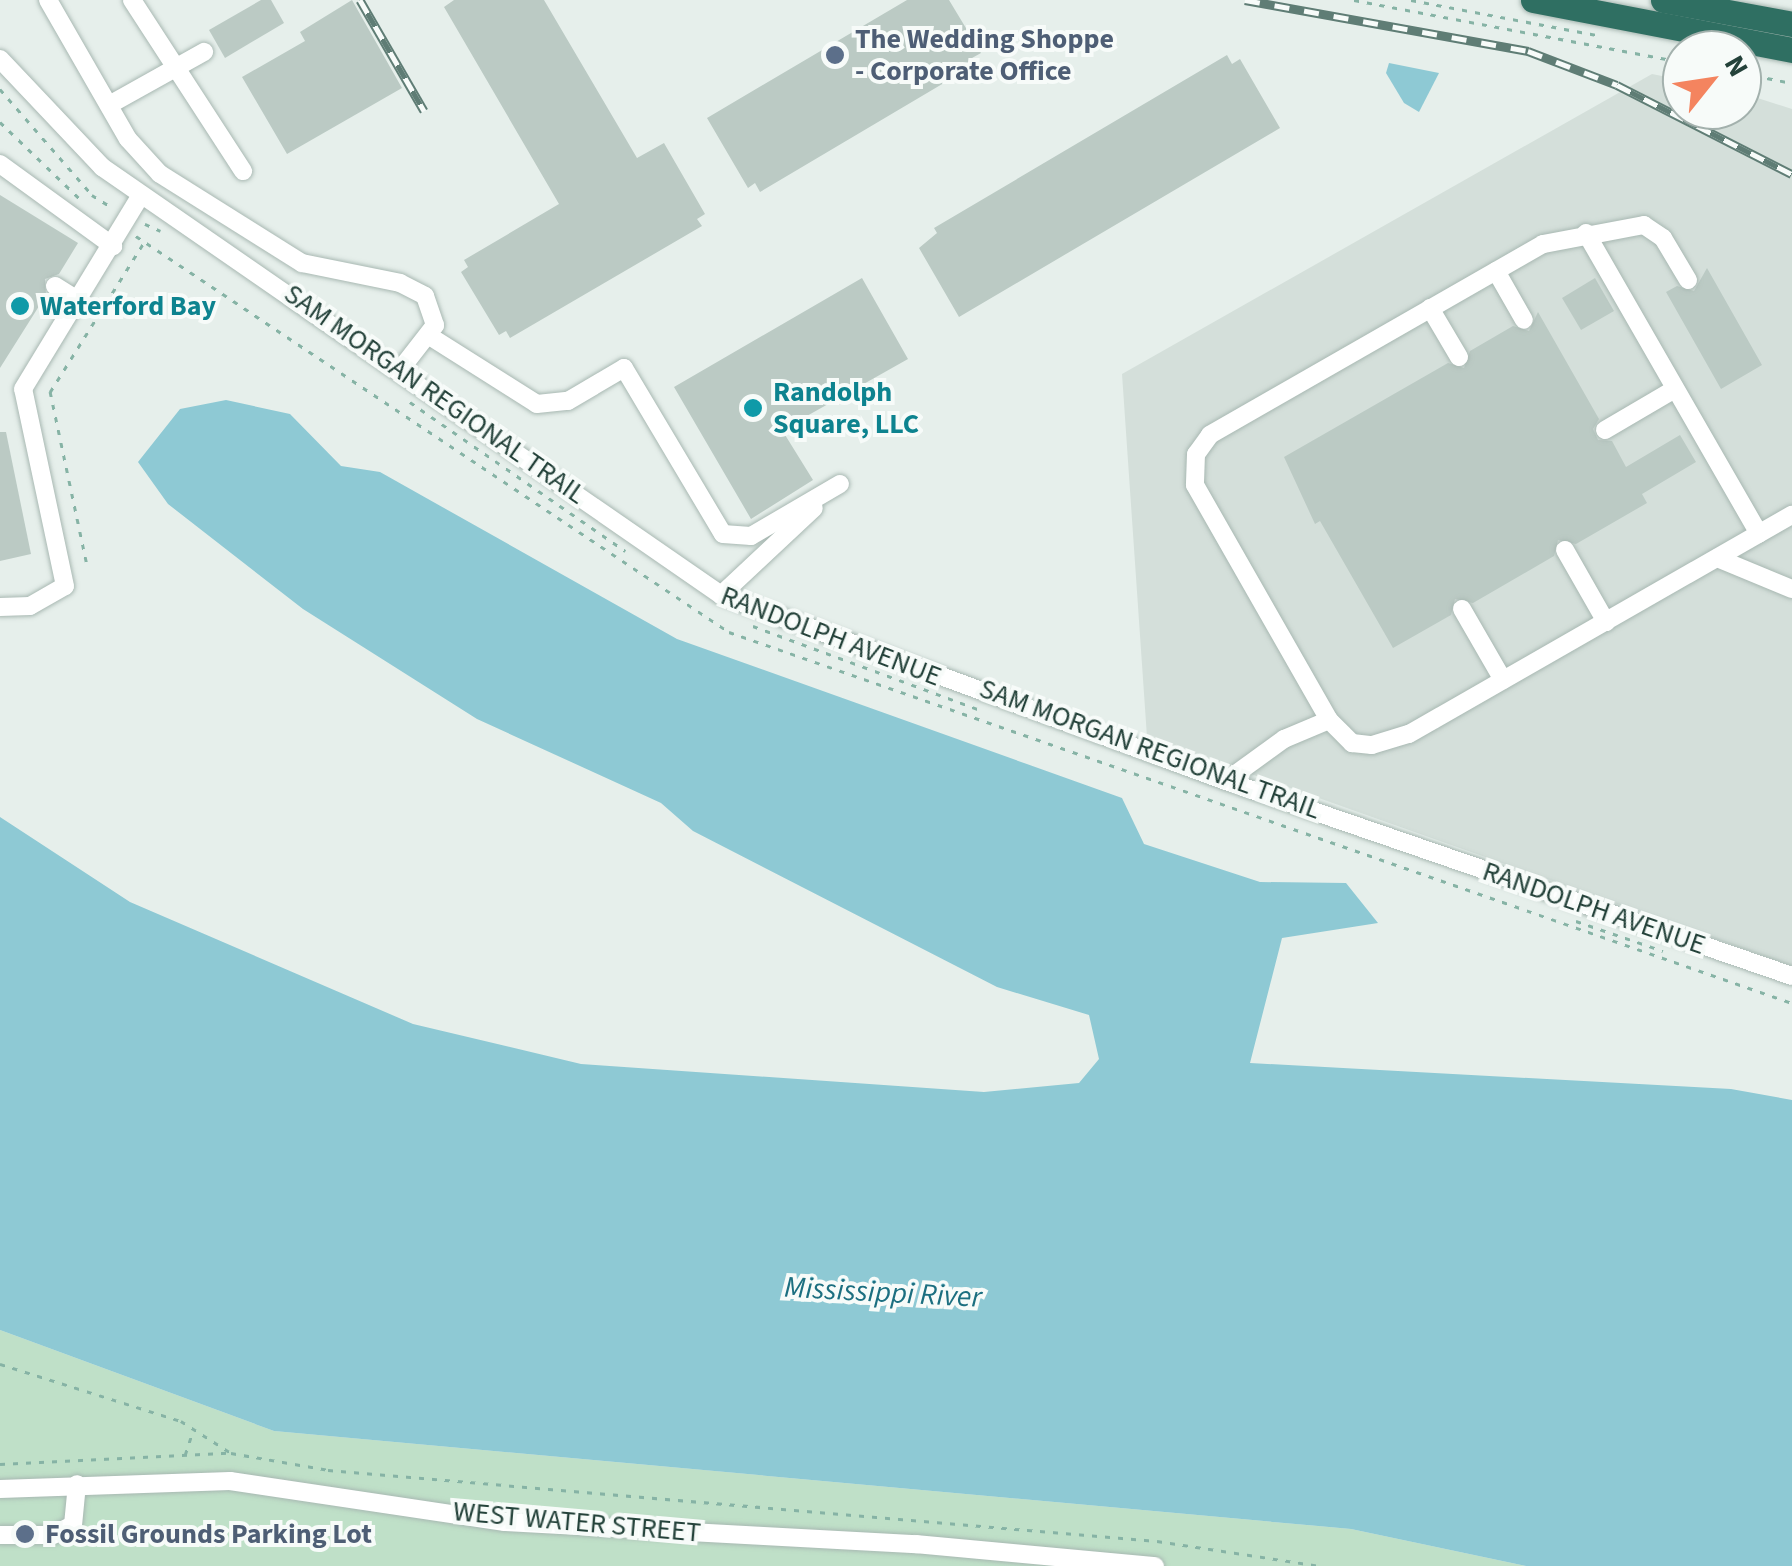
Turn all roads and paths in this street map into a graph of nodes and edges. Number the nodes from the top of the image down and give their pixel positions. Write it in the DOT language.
graph roads {
  1 [pos="48,0"];
  2 [pos="132,0"];
  3 [pos="1354,0"];
  4 [pos="1411,0"];
  5 [pos="1533,0"];
  6 [pos="1663,0"];
  7 [pos="1792,24"];
  8 [pos="1604,36"];
  9 [pos="1792,50"];
  10 [pos="204,52"];
  11 [pos="1662,58"];
  12 [pos="0,60"];
  13 [pos="173,69"];
  14 [pos="1762,77"];
  15 [pos="1792,82"];
  16 [pos="0,89"];
  17 [pos="109,105"];
  18 [pos="0,122"];
  19 [pos="0,164"];
  20 [pos="243,171"];
  21 [pos="141,195"];
  22 [pos="85,204"];
  23 [pos="127,223"];
  24 [pos="166,232"];
  25 [pos="1586,233"];
  26 [pos="145,241"];
  27 [pos="113,246"];
  28 [pos="1496,271"];
  29 [pos="1688,280"];
  30 [pos="55,286"];
  31 [pos="81,302"];
  32 [pos="1430,308"];
  33 [pos="1524,320"];
  34 [pos="431,338"];
  35 [pos="1459,357"];
  36 [pos="400,370"];
  37 [pos="1675,388"];
  38 [pos="406,400"];
  39 [pos="1605,430"];
  40 [pos="1792,515"];
  41 [pos="1759,534"];
  42 [pos="1565,550"];
  43 [pos="632,555"];
  44 [pos="1717,558"];
  45 [pos="86,562"];
  46 [pos="1792,588"];
  47 [pos="721,595"];
  48 [pos="0,607"];
  49 [pos="1462,609"];
  50 [pos="739,618"];
  51 [pos="1606,622"];
  52 [pos="1503,680"];
  53 [pos="1329,720"];
  54 [pos="1226,781"];
  55 [pos="1792,976"];
  56 [pos="1792,994"];
  57 [pos="1792,1002"];
  58 [pos="0,1364"];
  59 [pos="193,1428"];
  60 [pos="231,1453"];
  61 [pos="185,1455"];
  62 [pos="0,1464"];
  63 [pos="77,1484"];
  64 [pos="0,1489"];
  65 [pos="0,1535"];
  66 [pos="1154,1566"];
  67 [pos="1320,1566"];
  1 -- 17 [label="street"];
  2 -- 13 [label="street"];
  3 -- 11 [label="path"];
  4 -- 8 [label="path"];
  5 -- 9 [label="highway"];
  6 -- 7 [label="highway"];
  10 -- 13 [label="street"];
  12 -- 21 [label="street, RANDOLPH AVENUE"];
  13 -- 17 [label="street"];
  13 -- 20 [label="street"];
  14 -- 15 [label="path"];
  16 -- 23 [label="path"];
  17 -- 34 [label="street"];
  18 -- 22 [label="path"];
  19 -- 27 [label="street"];
  21 -- 23 [label="street"];
  21 -- 36 [label="street, RANDOLPH AVENUE"];
  23 -- 24 [label="path"];
  23 -- 26 [label="path"];
  23 -- 27 [label="street"];
  25 -- 28 [label="street"];
  25 -- 29 [label="street"];
  25 -- 37 [label="street"];
  26 -- 45 [label="path"];
  26 -- 57 [label="path"];
  27 -- 31 [label="street"];
  28 -- 32 [label="street"];
  28 -- 33 [label="street"];
  30 -- 31 [label="street"];
  31 -- 48 [label="street"];
  32 -- 35 [label="street"];
  32 -- 53 [label="street"];
  34 -- 36 [label="street"];
  34 -- 47 [label="street"];
  36 -- 47 [label="street, RANDOLPH AVENUE"];
  37 -- 39 [label="street"];
  37 -- 41 [label="street"];
  38 -- 43 [label="path, SAM MORGAN REGIONAL TRAIL"];
  40 -- 41 [label="street"];
  41 -- 44 [label="street"];
  42 -- 51 [label="street"];
  44 -- 46 [label="street"];
  44 -- 51 [label="street"];
  47 -- 54 [label="street, RANDOLPH AVENUE"];
  49 -- 52 [label="street"];
  50 -- 56 [label="path, SAM MORGAN REGIONAL TRAIL"];
  51 -- 52 [label="street"];
  52 -- 53 [label="street"];
  53 -- 54 [label="street"];
  54 -- 55 [label="street, RANDOLPH AVENUE"];
  58 -- 59 [label="path"];
  59 -- 60 [label="path"];
  59 -- 61 [label="path"];
  60 -- 61 [label="path"];
  60 -- 67 [label="path"];
  61 -- 62 [label="path"];
  63 -- 64 [label="street, WEST WATER STREET"];
  63 -- 65 [label="street"];
  63 -- 66 [label="street, WEST WATER STREET"];
}
